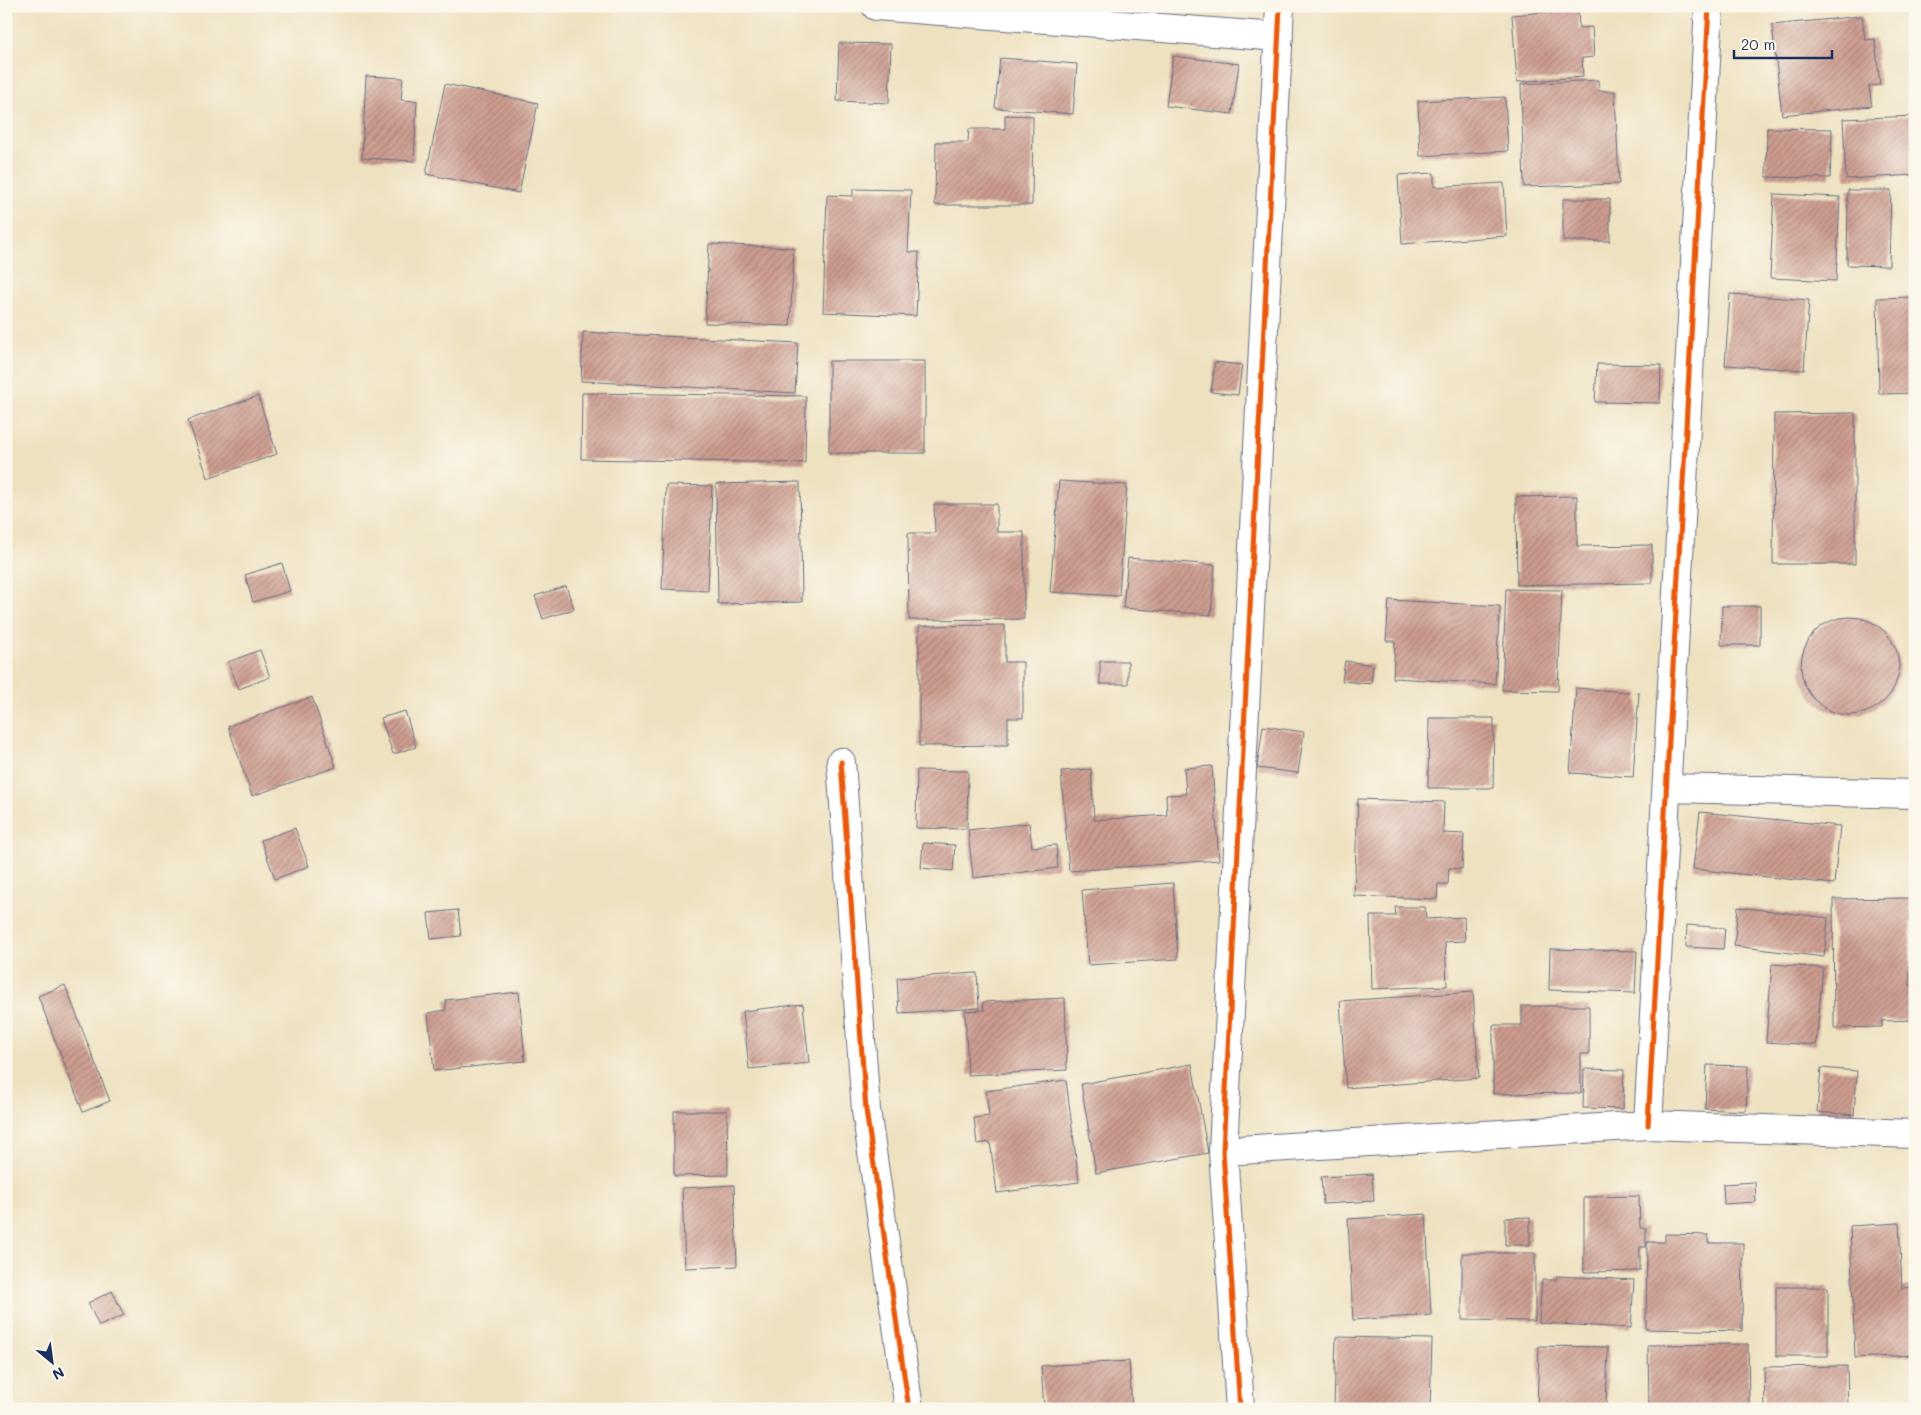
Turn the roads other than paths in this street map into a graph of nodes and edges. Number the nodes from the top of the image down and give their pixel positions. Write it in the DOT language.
graph roads {
  1 [pos="876,6"];
  2 [pos="1280,6"];
  3 [pos="1709,6"];
  4 [pos="1279,37"];
  5 [pos="841,762"];
  6 [pos="1668,788"];
  7 [pos="1915,794"];
  8 [pos="1648,1125"];
  9 [pos="1915,1134"];
  10 [pos="1223,1151"];
  11 [pos="909,1409"];
  12 [pos="1240,1409"];
  1 -- 4 [label="street"];
  2 -- 4 [label="street"];
  3 -- 6 [label="street"];
  4 -- 10 [label="street"];
  5 -- 11 [label="street"];
  6 -- 7 [label="street"];
  6 -- 8 [label="street"];
  8 -- 9 [label="street"];
  8 -- 10 [label="street"];
  10 -- 12 [label="street"];
}
